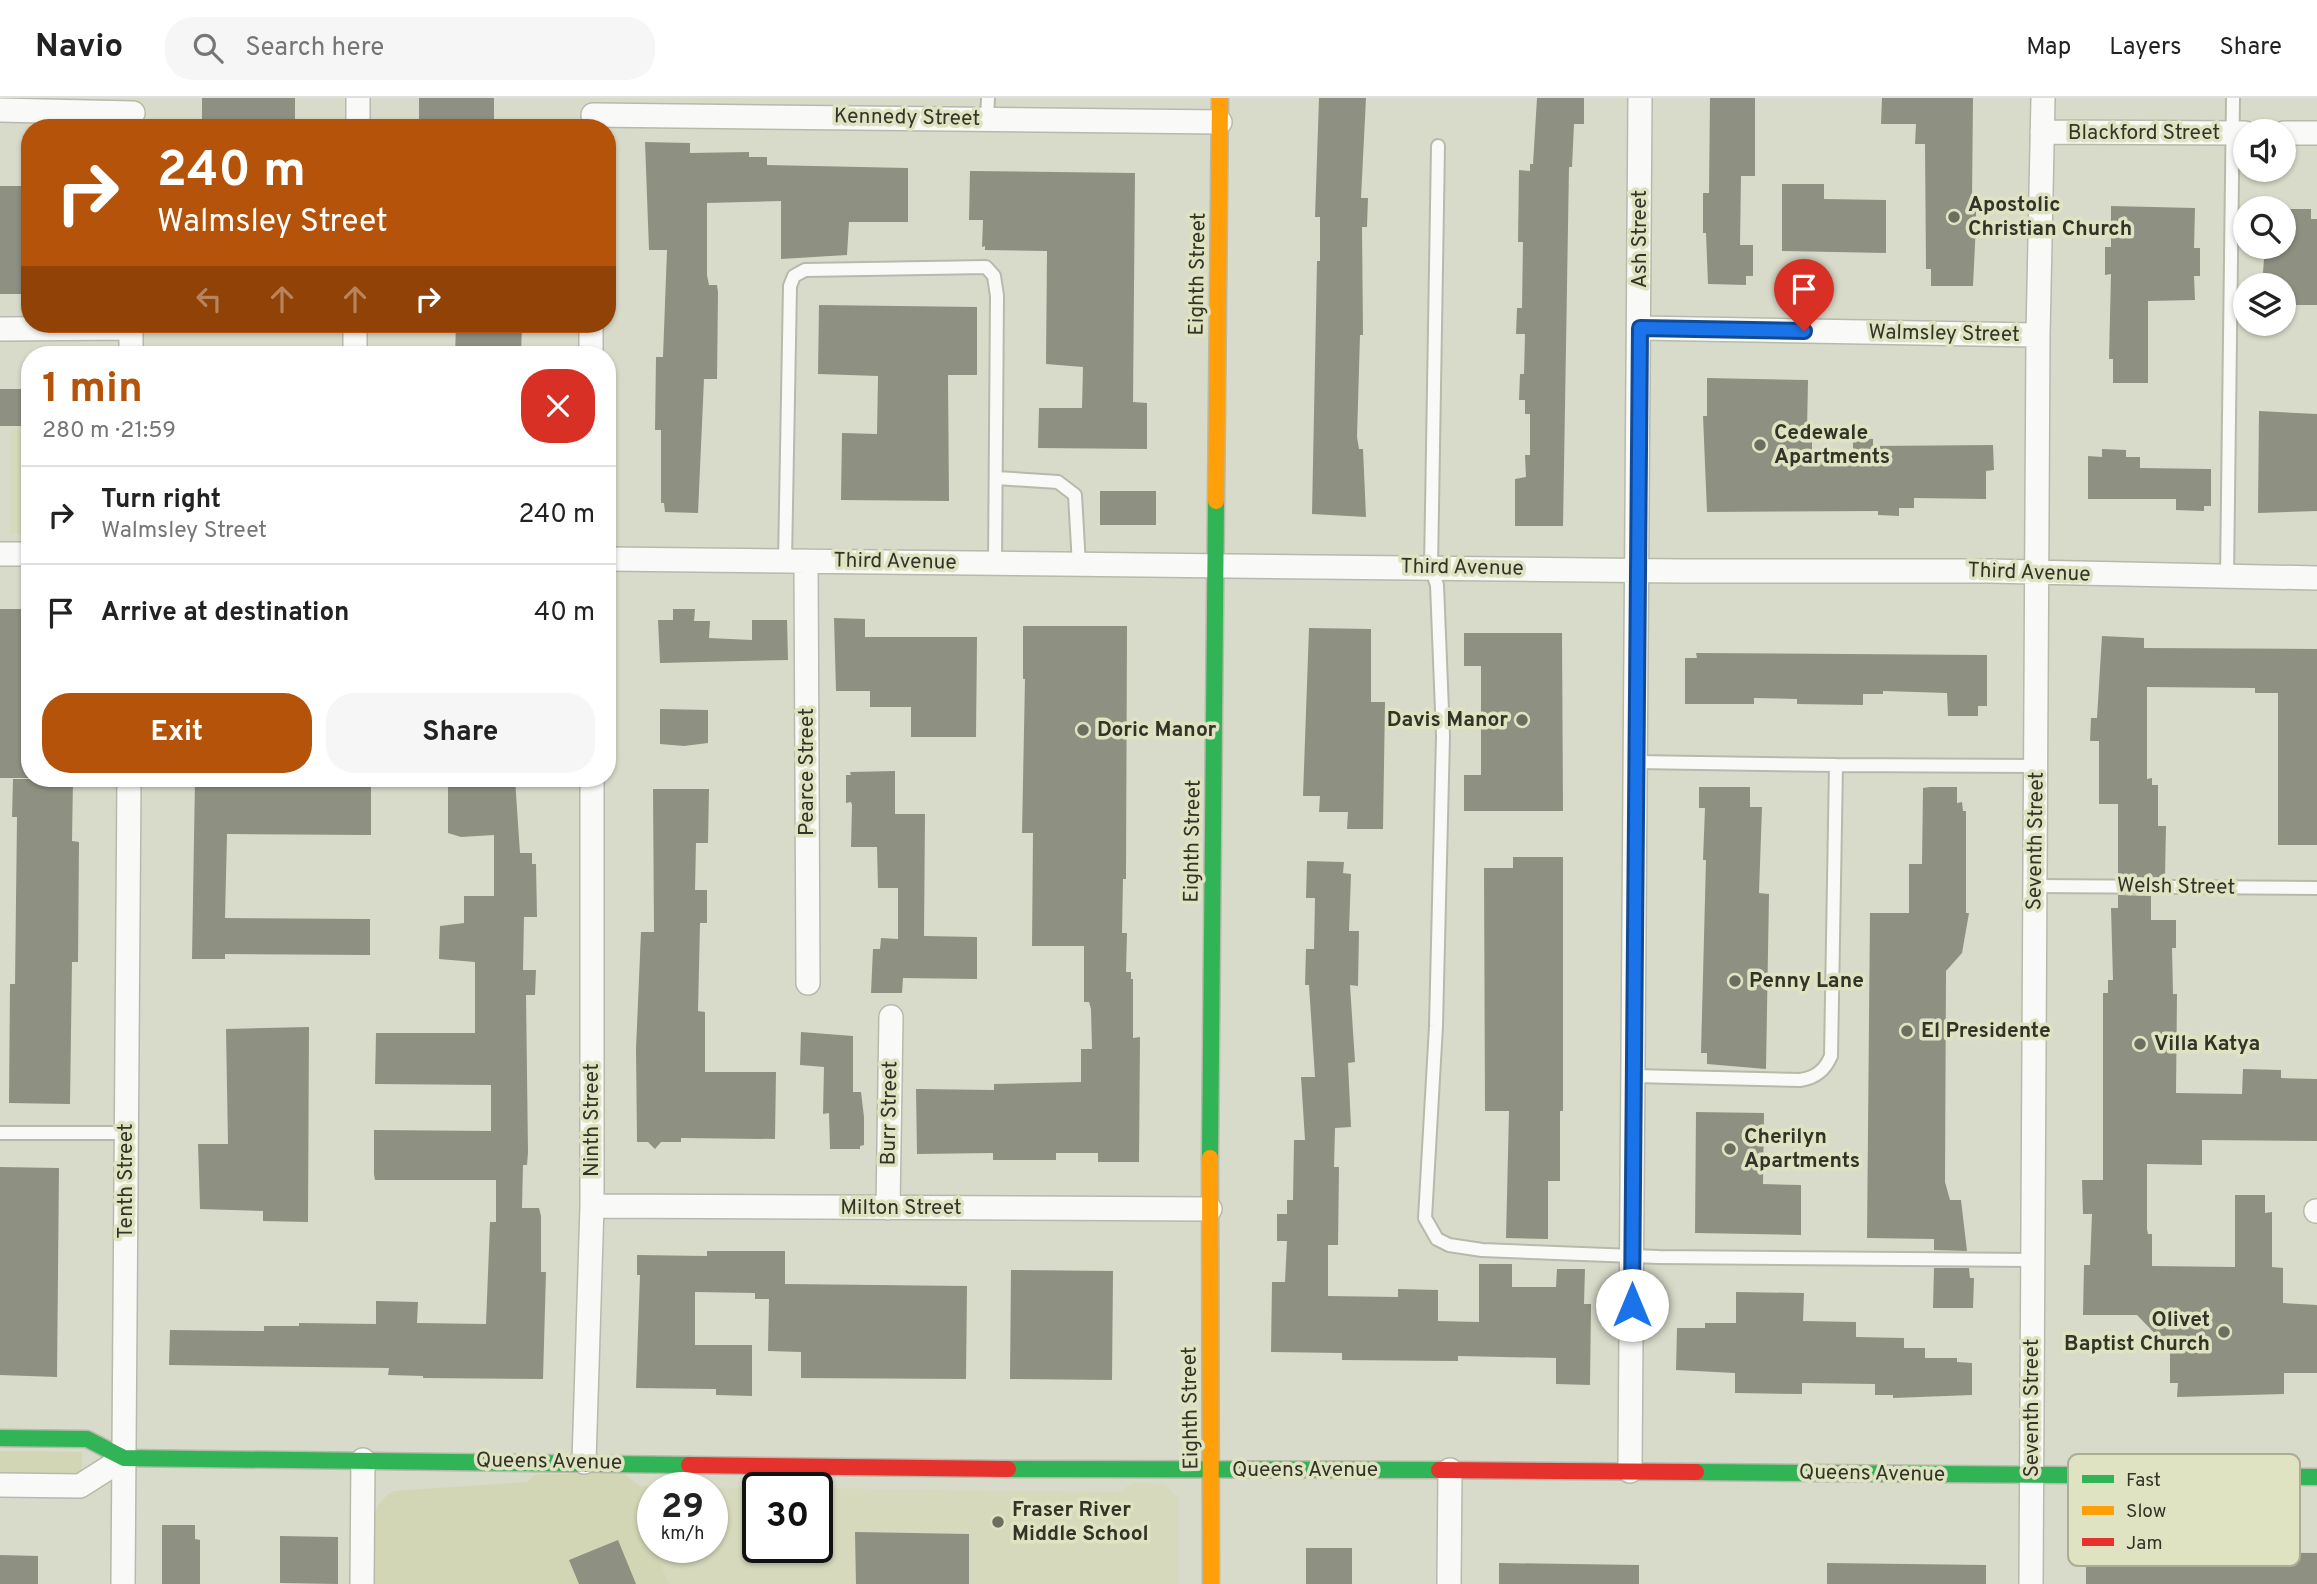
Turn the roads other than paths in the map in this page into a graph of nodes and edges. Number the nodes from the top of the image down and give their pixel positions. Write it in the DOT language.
graph roads {
  1 [pos="358,98"];
  2 [pos="1220,98"];
  3 [pos="1640,98"];
  4 [pos="2042,98"];
  5 [pos="2233,98"];
  6 [pos="988,108"];
  7 [pos="0,110"];
  8 [pos="133,113"];
  9 [pos="593,113"];
  10 [pos="358,119"];
  11 [pos="2237,119"];
  12 [pos="1220,122"];
  13 [pos="2042,132"];
  14 [pos="2233,133"];
  15 [pos="2296,133"];
  16 [pos="2317,133"];
  17 [pos="1438,146"];
  18 [pos="2238,182"];
  19 [pos="1640,328"];
  20 [pos="0,329"];
  21 [pos="21,329"];
  22 [pos="2038,335"];
  23 [pos="997,478"];
  24 [pos="0,554"];
  25 [pos="21,554"];
  26 [pos="616,559"];
  27 [pos="796,561"];
  28 [pos="995,564"];
  29 [pos="1079,565"];
  30 [pos="1216,565"];
  31 [pos="1431,568"];
  32 [pos="1637,570"];
  33 [pos="2038,573"];
  34 [pos="2227,577"];
  35 [pos="2317,578"];
  36 [pos="1636,762"];
  37 [pos="1836,765"];
  38 [pos="2037,766"];
  39 [pos="129,787"];
  40 [pos="592,787"];
  41 [pos="2036,886"];
  42 [pos="2317,888"];
  43 [pos="808,983"];
  44 [pos="891,1017"];
  45 [pos="1633,1076"];
  46 [pos="0,1133"];
  47 [pos="126,1133"];
  48 [pos="592,1206"];
  49 [pos="888,1208"];
  50 [pos="1210,1209"];
  51 [pos="1632,1256"];
  52 [pos="2033,1260"];
  53 [pos="0,1438"];
  54 [pos="124,1458"];
  55 [pos="363,1460"];
  56 [pos="584,1462"];
  57 [pos="1450,1470"];
  58 [pos="1213,1471"];
  59 [pos="1630,1471"];
  60 [pos="2032,1475"];
  61 [pos="2068,1475"];
  62 [pos="0,1485"];
  63 [pos="124,1584"];
  64 [pos="362,1584"];
  65 [pos="1211,1584"];
  66 [pos="1448,1584"];
  67 [pos="2031,1584"];
  1 -- 10 [label="street"];
  2 -- 12 [label="street, Eighth Street"];
  3 -- 19 [label="street, Ash Street"];
  4 -- 13 [label="street, Seventh Street"];
  5 -- 11 [label="lane"];
  6 -- 9 [label="street, Kennedy Street"];
  6 -- 12 [label="street, Kennedy Street"];
  7 -- 8 [label="street"];
  12 -- 30 [label="street, Eighth Street"];
  13 -- 14 [label="street, Blackford Street"];
  13 -- 22 [label="street, Seventh Street"];
  15 -- 16 [label="street"];
  17 -- 31 [label="lane"];
  18 -- 34 [label="lane"];
  19 -- 22 [label="street, Walmsley Street"];
  19 -- 32 [label="street, Ash Street"];
  20 -- 21 [label="street"];
  22 -- 33 [label="street, Seventh Street"];
  23 -- 27 [label="lane"];
  23 -- 28 [label="lane"];
  23 -- 29 [label="lane"];
  24 -- 25 [label="street"];
  26 -- 27 [label="street, Third Avenue"];
  27 -- 28 [label="street, Third Avenue"];
  27 -- 43 [label="street, Pearce Street"];
  28 -- 29 [label="street, Third Avenue"];
  29 -- 30 [label="street, Third Avenue"];
  30 -- 31 [label="street, Third Avenue"];
  30 -- 50 [label="street, Eighth Street"];
  31 -- 32 [label="street, Third Avenue"];
  31 -- 51 [label="lane"];
  32 -- 33 [label="street, Third Avenue"];
  32 -- 36 [label="street, Ash Street"];
  33 -- 34 [label="street, Third Avenue"];
  33 -- 38 [label="street, Seventh Street"];
  34 -- 35 [label="street, Third Avenue"];
  36 -- 37 [label="lane"];
  36 -- 45 [label="street, Ash Street"];
  37 -- 38 [label="lane"];
  37 -- 45 [label="lane"];
  38 -- 41 [label="street, Seventh Street"];
  39 -- 47 [label="street, Tenth Street"];
  40 -- 48 [label="street, Ninth Street"];
  41 -- 42 [label="lane, Welsh Street"];
  41 -- 52 [label="street, Seventh Street"];
  44 -- 49 [label="street, Burr Street"];
  45 -- 51 [label="street, Ash Street"];
  46 -- 47 [label="lane"];
  47 -- 54 [label="street, Tenth Street"];
  48 -- 49 [label="street, Milton Street"];
  48 -- 56 [label="street, Ninth Street"];
  49 -- 50 [label="street, Milton Street"];
  50 -- 58 [label="street, Eighth Street"];
  51 -- 52 [label="lane"];
  51 -- 59 [label="street, Ash Street"];
  52 -- 60 [label="street, Seventh Street"];
  53 -- 54 [label="street, Queens Avenue"];
  54 -- 55 [label="street, Queens Avenue"];
  54 -- 62 [label="street"];
  54 -- 63 [label="street, Tenth Street"];
  55 -- 56 [label="street, Queens Avenue"];
  55 -- 64 [label="street"];
  56 -- 58 [label="street, Queens Avenue"];
  57 -- 58 [label="street, Queens Avenue"];
  57 -- 59 [label="street, Queens Avenue"];
  57 -- 66 [label="street"];
  58 -- 65 [label="street, Eighth Street"];
  59 -- 60 [label="street, Queens Avenue"];
  60 -- 61 [label="street, Queens Avenue"];
  60 -- 67 [label="street, Seventh Street"];
}
